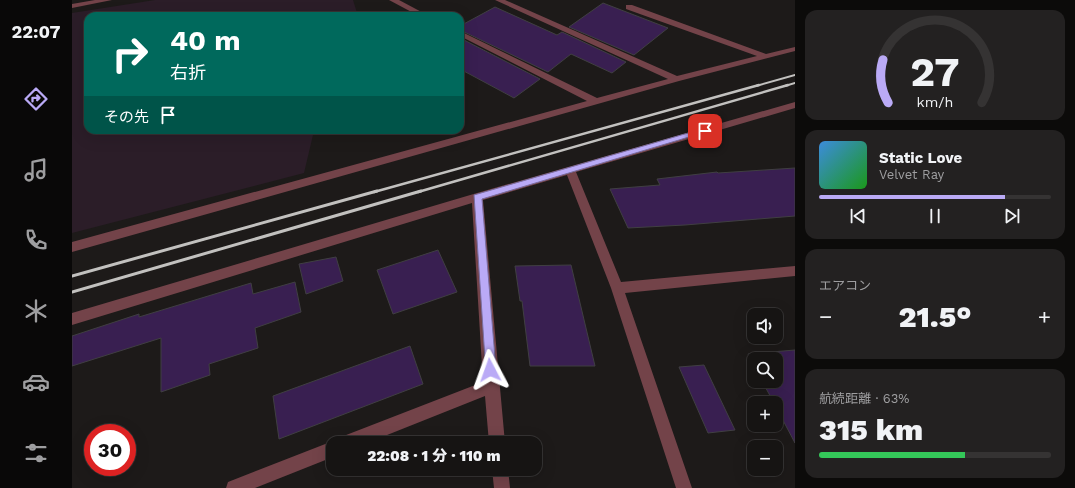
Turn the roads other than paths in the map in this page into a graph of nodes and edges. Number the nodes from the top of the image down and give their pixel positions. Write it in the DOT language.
graph roads {
  1 [pos="108,0"];
  2 [pos="393,0"];
  3 [pos="499,0"];
  4 [pos="72,6"];
  5 [pos="629,7"];
  6 [pos="417,12"];
  7 [pos="464,35"];
  8 [pos="795,49"];
  9 [pos="765,56"];
  10 [pos="676,79"];
  11 [pos="598,102"];
  12 [pos="795,105"];
  13 [pos="570,170"];
  14 [pos="477,197"];
  15 [pos="72,247"];
  16 [pos="795,271"];
  17 [pos="617,288"];
  18 [pos="72,319"];
  19 [pos="491,386"];
  20 [pos="365,436"];
  21 [pos="496,436"];
  22 [pos="326,452"];
  23 [pos="501,476"];
  24 [pos="234,488"];
  25 [pos="502,488"];
  26 [pos="684,488"];
  1 -- 4 [label="street"];
  2 -- 6 [label="street"];
  3 -- 10 [label="street"];
  5 -- 9 [label="street"];
  7 -- 11 [label="street"];
  8 -- 9 [label="street"];
  9 -- 10 [label="street"];
  10 -- 11 [label="street"];
  11 -- 15 [label="street"];
  12 -- 13 [label="street"];
  13 -- 14 [label="street"];
  13 -- 17 [label="street"];
  14 -- 18 [label="street"];
  14 -- 19 [label="street"];
  16 -- 17 [label="street"];
  17 -- 26 [label="street"];
  19 -- 20 [label="street"];
  19 -- 21 [label="street"];
  22 -- 24 [label="street"];
  23 -- 25 [label="street"];
}
